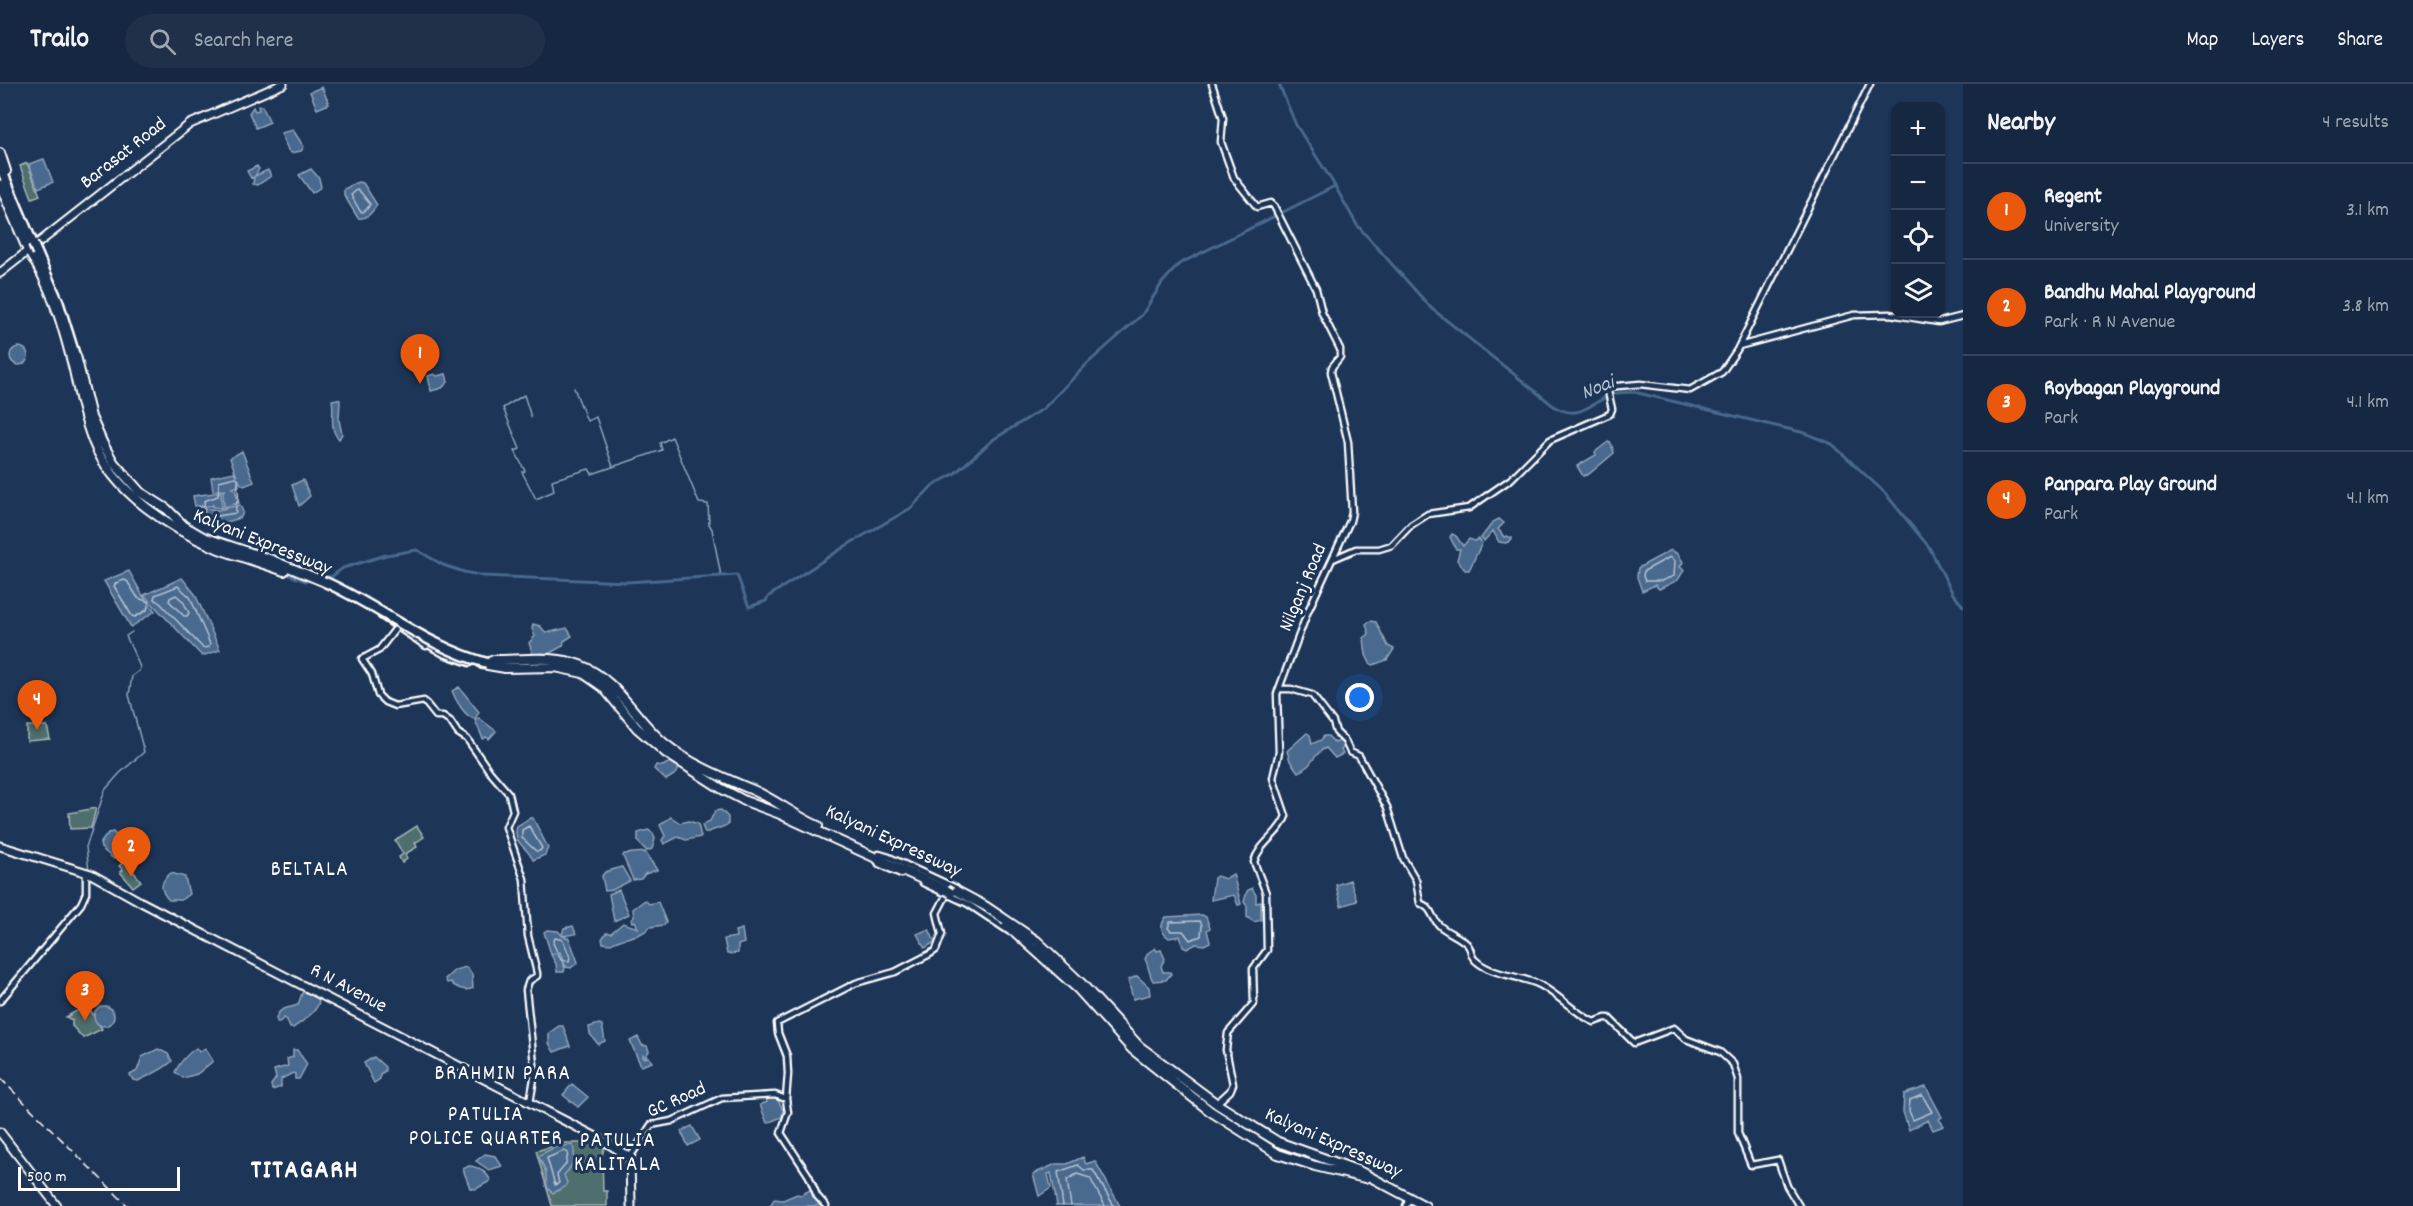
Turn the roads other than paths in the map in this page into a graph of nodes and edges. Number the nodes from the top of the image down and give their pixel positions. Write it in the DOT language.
graph roads {
  1 [pos="283,84"];
  2 [pos="1212,84"];
  3 [pos="1870,84"];
  4 [pos="0,153"];
  5 [pos="0,166"];
  6 [pos="0,178"];
  7 [pos="0,185"];
  8 [pos="33,249"];
  9 [pos="0,273"];
  10 [pos="1963,316"];
  11 [pos="1739,346"];
  12 [pos="74,362"];
  13 [pos="1333,559"];
  14 [pos="317,580"];
  15 [pos="402,620"];
  16 [pos="397,626"];
  17 [pos="489,663"];
  18 [pos="1279,689"];
  19 [pos="0,846"];
  20 [pos="878,856"];
  21 [pos="88,874"];
  22 [pos="949,890"];
  23 [pos="1,999"];
  24 [pos="786,1099"];
  25 [pos="530,1102"];
  26 [pos="1217,1104"];
  27 [pos="1210,1110"];
  28 [pos="0,1134"];
  29 [pos="630,1157"];
  30 [pos="1410,1204"];
  31 [pos="56,1206"];
  32 [pos="631,1206"];
  33 [pos="826,1206"];
  34 [pos="1425,1206"];
  35 [pos="1799,1206"];
  1 -- 8 [label="main road, Barasat Road"];
  2 -- 13 [label="street, Nilganj Road"];
  3 -- 11 [label="street"];
  4 -- 8 [label="highway"];
  5 -- 8 [label="highway"];
  6 -- 8 [label="highway"];
  7 -- 8 [label="highway"];
  8 -- 9 [label="main road, Barasat Road"];
  8 -- 12 [label="highway"];
  8 -- 12 [label="highway"];
  10 -- 11 [label="street"];
  11 -- 13 [label="street"];
  12 -- 14 [label="highway"];
  13 -- 18 [label="street, Nilganj Road"];
  14 -- 15 [label="street, Kalyani Expressway"];
  14 -- 16 [label="street, Kalyani Expressway"];
  14 -- 17 [label="highway, Kalyani Expressway, bridge"];
  15 -- 16 [label="street"];
  15 -- 17 [label="street, Kalyani Expressway"];
  16 -- 17 [label="street, Kalyani Expressway"];
  16 -- 25 [label="street"];
  17 -- 20 [label="highway, Kalyani Expressway"];
  17 -- 20 [label="highway, Kalyani Expressway"];
  18 -- 26 [label="street, Nilganj Road"];
  18 -- 35 [label="street"];
  19 -- 21 [label="main road, R N Avenue"];
  20 -- 22 [label="highway, Kalyani Expressway"];
  21 -- 23 [label="street"];
  21 -- 25 [label="main road, R N Avenue"];
  22 -- 24 [label="street"];
  22 -- 26 [label="highway, Kalyani Expressway"];
  22 -- 27 [label="highway, Kalyani Expressway"];
  24 -- 29 [label="street, GC Road"];
  24 -- 33 [label="street"];
  25 -- 29 [label="main road, R N Avenue"];
  26 -- 27 [label="street, Nilganj Road"];
  26 -- 34 [label="highway, Kalyani Expressway"];
  27 -- 30 [label="highway, Kalyani Expressway"];
  28 -- 31 [label="main road"];
  29 -- 32 [label="main road"];
}
